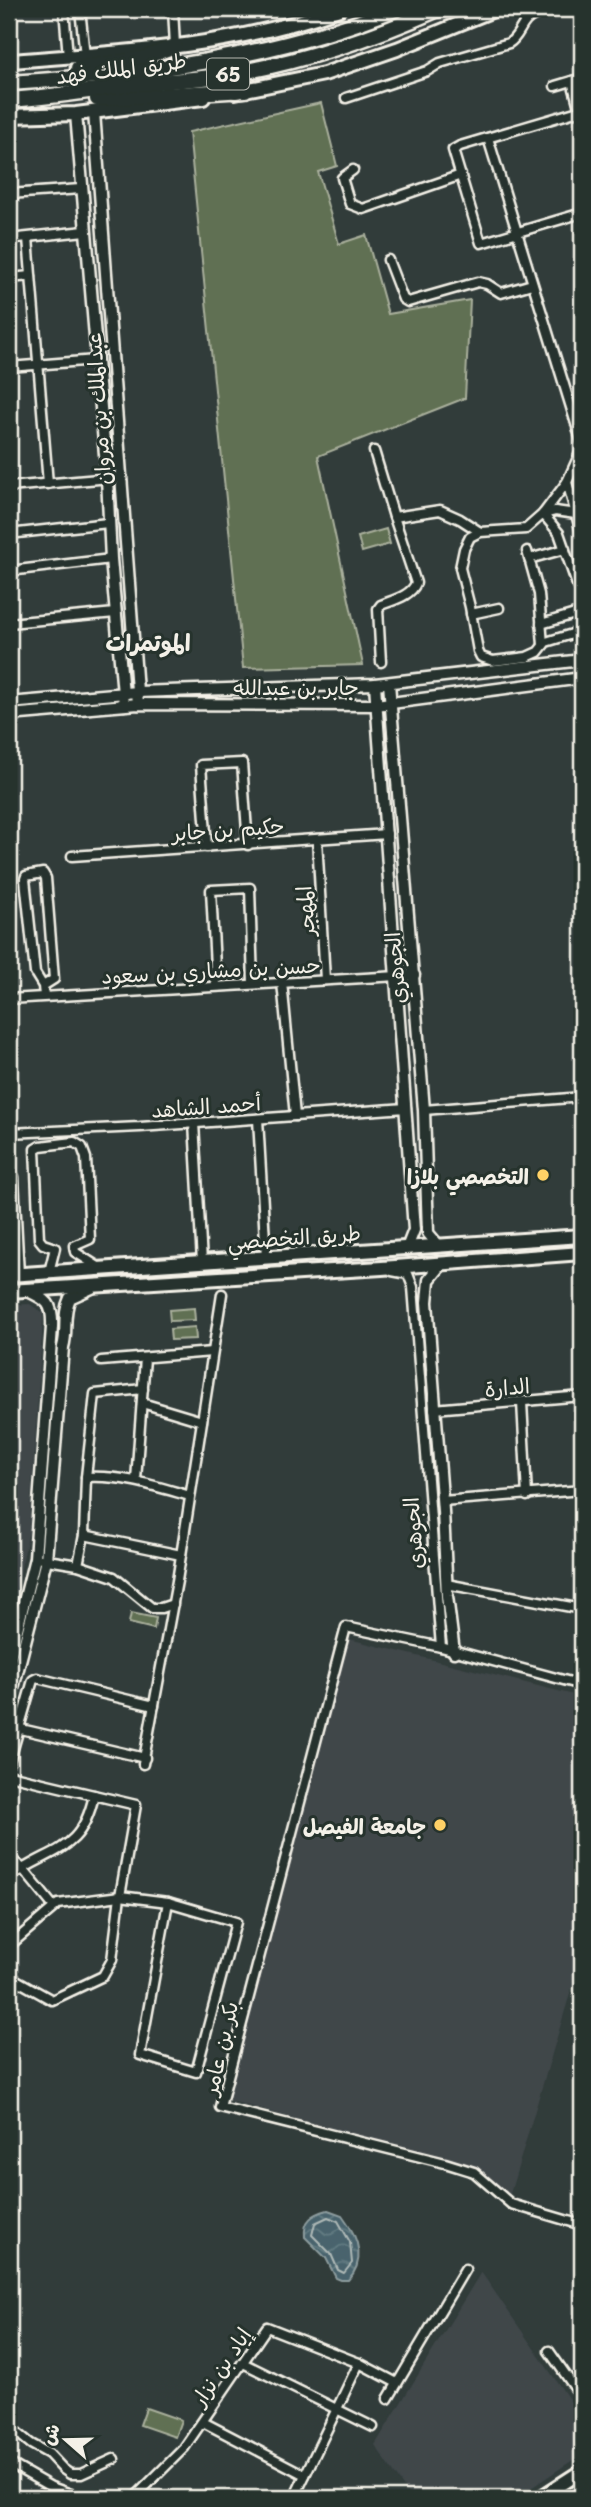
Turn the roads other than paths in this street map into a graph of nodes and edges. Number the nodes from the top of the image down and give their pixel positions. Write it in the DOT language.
graph roads {
  1 [pos="64,9"];
  2 [pos="80,9"];
  3 [pos="173,9"];
  4 [pos="339,9"];
  5 [pos="395,9"];
  6 [pos="438,9"];
  7 [pos="496,9"];
  8 [pos="553,9"];
  9 [pos="176,46"];
  10 [pos="85,56"];
  11 [pos="68,57"];
  12 [pos="9,61"];
  13 [pos="582,78"];
  14 [pos="41,81"];
  15 [pos="572,81"];
  16 [pos="9,83"];
  17 [pos="555,86"];
  18 [pos="245,90"];
  19 [pos="68,96"];
  20 [pos="346,98"];
  21 [pos="9,100"];
  22 [pos="581,110"];
  23 [pos="94,112"];
  24 [pos="76,114"];
  25 [pos="9,116"];
  26 [pos="488,138"];
  27 [pos="353,170"];
  28 [pos="461,175"];
  29 [pos="81,189"];
  30 [pos="9,194"];
  31 [pos="582,213"];
  32 [pos="85,231"];
  33 [pos="516,232"];
  34 [pos="28,238"];
  35 [pos="9,239"];
  36 [pos="388,260"];
  37 [pos="32,276"];
  38 [pos="9,278"];
  39 [pos="532,284"];
  40 [pos="109,298"];
  41 [pos="90,301"];
  42 [pos="96,359"];
  43 [pos="40,364"];
  44 [pos="9,367"];
  45 [pos="582,443"];
  46 [pos="582,449"];
  47 [pos="374,451"];
  48 [pos="121,477"];
  49 [pos="107,478"];
  50 [pos="567,482"];
  51 [pos="48,484"];
  52 [pos="9,487"];
  53 [pos="543,514"];
  54 [pos="576,514"];
  55 [pos="394,517"];
  56 [pos="108,523"];
  57 [pos="472,525"];
  58 [pos="480,532"];
  59 [pos="9,534"];
  60 [pos="582,536"];
  61 [pos="470,537"];
  62 [pos="565,549"];
  63 [pos="111,559"];
  64 [pos="9,571"];
  65 [pos="582,589"];
  66 [pos="499,608"];
  67 [pos="582,612"];
  68 [pos="115,613"];
  69 [pos="471,614"];
  70 [pos="9,623"];
  71 [pos="541,624"];
  72 [pos="582,631"];
  73 [pos="542,645"];
  74 [pos="582,660"];
  75 [pos="380,662"];
  76 [pos="582,678"];
  77 [pos="389,683"];
  78 [pos="375,684"];
  79 [pos="138,692"];
  80 [pos="123,693"];
  81 [pos="9,702"];
  82 [pos="391,703"];
  83 [pos="138,704"];
  84 [pos="124,705"];
  85 [pos="376,705"];
  86 [pos="9,715"];
  87 [pos="387,834"];
  88 [pos="317,839"];
  89 [pos="248,845"];
  90 [pos="207,847"];
  91 [pos="72,856"];
  92 [pos="415,975"];
  93 [pos="397,976"];
  94 [pos="326,980"];
  95 [pos="282,982"];
  96 [pos="254,984"];
  97 [pos="216,986"];
  98 [pos="44,991"];
  99 [pos="9,999"];
  100 [pos="582,1097"];
  101 [pos="406,1108"];
  102 [pos="424,1110"];
  103 [pos="295,1116"];
  104 [pos="258,1119"];
  105 [pos="194,1123"];
  106 [pos="9,1133"];
  107 [pos="9,1176"];
  108 [pos="582,1236"];
  109 [pos="439,1246"];
  110 [pos="407,1248"];
  111 [pos="582,1253"];
  112 [pos="267,1258"];
  113 [pos="202,1262"];
  114 [pos="443,1264"];
  115 [pos="382,1268"];
  116 [pos="103,1269"];
  117 [pos="49,1272"];
  118 [pos="14,1275"];
  119 [pos="96,1286"];
  120 [pos="26,1290"];
  121 [pos="9,1291"];
  122 [pos="222,1294"];
  123 [pos="51,1346"];
  124 [pos="63,1347"];
  125 [pos="212,1352"];
  126 [pos="145,1357"];
  127 [pos="102,1361"];
  128 [pos="143,1389"];
  129 [pos="582,1396"];
  130 [pos="522,1402"];
  131 [pos="142,1403"];
  132 [pos="434,1409"];
  133 [pos="202,1421"];
  134 [pos="86,1477"];
  135 [pos="136,1480"];
  136 [pos="582,1490"];
  137 [pos="190,1496"];
  138 [pos="527,1496"];
  139 [pos="442,1502"];
  140 [pos="84,1535"];
  141 [pos="181,1555"];
  142 [pos="40,1559"];
  143 [pos="78,1565"];
  144 [pos="446,1584"];
  145 [pos="173,1604"];
  146 [pos="582,1609"];
  147 [pos="441,1647"];
  148 [pos="11,1648"];
  149 [pos="454,1652"];
  150 [pos="9,1661"];
  151 [pos="582,1685"];
  152 [pos="9,1704"];
  153 [pos="154,1706"];
  154 [pos="21,1729"];
  155 [pos="9,1763"];
  156 [pos="9,1775"];
  157 [pos="93,1795"];
  158 [pos="9,1858"];
  159 [pos="22,1868"];
  160 [pos="9,1878"];
  161 [pos="120,1896"];
  162 [pos="168,1902"];
  163 [pos="54,1907"];
  164 [pos="9,1946"];
  165 [pos="9,1976"];
  166 [pos="582,2225"];
  167 [pos="465,2269"];
  168 [pos="549,2351"];
  169 [pos="243,2363"];
  170 [pos="359,2363"];
  171 [pos="397,2383"];
  172 [pos="582,2398"];
  173 [pos="388,2399"];
  174 [pos="337,2409"];
  175 [pos="203,2422"];
  176 [pos="9,2426"];
  177 [pos="373,2427"];
  178 [pos="114,2459"];
  179 [pos="9,2463"];
  180 [pos="582,2471"];
  181 [pos="305,2475"];
  182 [pos="582,2494"];
  183 [pos="82,2498"];
  184 [pos="134,2498"];
  185 [pos="294,2498"];
  186 [pos="540,2498"];
  187 [pos="576,2498"];
  1 -- 11 [label="street"];
  2 -- 10 [label="street"];
  3 -- 9 [label="street"];
  4 -- 9 [label="main road"];
  5 -- 14 [label="highway, طريق الملك فهد / 65"];
  6 -- 19 [label="highway, طريق الملك فهد / 65"];
  7 -- 18 [label="main road"];
  8 -- 20 [label="street"];
  9 -- 10 [label="main road"];
  9 -- 14 [label="highway"];
  10 -- 11 [label="main road"];
  11 -- 12 [label="main road"];
  13 -- 15 [label="street"];
  14 -- 16 [label="highway, طريق الملك فهد / 65"];
  15 -- 17 [label="street"];
  15 -- 22 [label="street"];
  18 -- 19 [label="highway"];
  18 -- 23 [label="main road"];
  19 -- 21 [label="highway, طريق الملك فهد / 65"];
  22 -- 26 [label="street"];
  23 -- 24 [label="main road"];
  23 -- 40 [label="street, عبدالملك بن مروان"];
  24 -- 25 [label="main road"];
  24 -- 29 [label="street, عبدالملك بن مروان"];
  26 -- 28 [label="street"];
  26 -- 33 [label="street"];
  27 -- 28 [label="street"];
  28 -- 33 [label="street"];
  29 -- 30 [label="street"];
  29 -- 32 [label="street, عبدالملك بن مروان"];
  31 -- 33 [label="street"];
  32 -- 34 [label="street"];
  32 -- 41 [label="street, عبدالملك بن مروان"];
  33 -- 39 [label="street"];
  34 -- 35 [label="street"];
  34 -- 37 [label="street"];
  36 -- 39 [label="street"];
  37 -- 38 [label="street"];
  37 -- 43 [label="street"];
  39 -- 45 [label="street"];
  40 -- 41 [label="street"];
  40 -- 48 [label="street, عبدالملك بن مروان"];
  41 -- 42 [label="street, عبدالملك بن مروان"];
  42 -- 43 [label="street"];
  42 -- 49 [label="street, عبدالملك بن مروان"];
  43 -- 44 [label="street"];
  43 -- 51 [label="street"];
  46 -- 50 [label="street"];
  47 -- 55 [label="street"];
  48 -- 49 [label="street"];
  48 -- 79 [label="street, عبدالملك بن مروان"];
  49 -- 51 [label="street"];
  49 -- 56 [label="street, عبدالملك بن مروان"];
  50 -- 53 [label="street"];
  50 -- 54 [label="street"];
  51 -- 52 [label="street"];
  53 -- 54 [label="street"];
  53 -- 58 [label="street"];
  53 -- 62 [label="street"];
  54 -- 60 [label="street"];
  55 -- 57 [label="street"];
  55 -- 75 [label="street"];
  56 -- 59 [label="street"];
  56 -- 63 [label="street, عبدالملك بن مروان"];
  57 -- 58 [label="street"];
  57 -- 61 [label="street"];
  58 -- 61 [label="street"];
  61 -- 69 [label="street"];
  62 -- 65 [label="street"];
  62 -- 71 [label="street"];
  63 -- 64 [label="street"];
  63 -- 68 [label="street, عبدالملك بن مروان"];
  66 -- 69 [label="street"];
  67 -- 71 [label="street"];
  68 -- 70 [label="street"];
  68 -- 80 [label="street, عبدالملك بن مروان"];
  69 -- 73 [label="street"];
  71 -- 73 [label="street"];
  72 -- 73 [label="street"];
  74 -- 77 [label="street, جابر بن عبدالله"];
  76 -- 82 [label="street, جابر بن عبدالله"];
  77 -- 78 [label="street, جابر بن عبدالله"];
  77 -- 82 [label="street, الجوهري"];
  78 -- 79 [label="street, جابر بن عبدالله"];
  78 -- 85 [label="street, الجوهري"];
  79 -- 80 [label="street, جابر بن عبدالله"];
  79 -- 83 [label="street, عبدالملك بن مروان"];
  80 -- 81 [label="street, جابر بن عبدالله"];
  80 -- 84 [label="street, عبدالملك بن مروان"];
  82 -- 85 [label="street, جابر بن عبدالله"];
  82 -- 92 [label="street, الجوهري"];
  83 -- 84 [label="street, جابر بن عبدالله"];
  83 -- 85 [label="street, جابر بن عبدالله"];
  84 -- 86 [label="street, جابر بن عبدالله"];
  85 -- 87 [label="street, الجوهري"];
  87 -- 88 [label="street, حكيم بن جابر"];
  87 -- 93 [label="street, الجوهري"];
  88 -- 89 [label="street, حكيم بن جابر"];
  88 -- 94 [label="street, المهجر"];
  89 -- 90 [label="street, حكيم بن جابر"];
  89 -- 90 [label="street"];
  90 -- 91 [label="street, حكيم بن جابر"];
  92 -- 93 [label="street, حسن بن مشاري بن سعود"];
  92 -- 102 [label="street, الجوهري"];
  93 -- 94 [label="street, حسن بن مشاري بن سعود"];
  93 -- 101 [label="street, الجوهري"];
  94 -- 95 [label="street, حسن بن مشاري بن سعود"];
  95 -- 96 [label="street, حسن بن مشاري بن سعود"];
  95 -- 103 [label="street"];
  96 -- 97 [label="street, حسن بن مشاري بن سعود"];
  96 -- 97 [label="street"];
  97 -- 98 [label="street, حسن بن مشاري بن سعود"];
  98 -- 98 [label="street"];
  98 -- 99 [label="street, حسن بن مشاري بن سعود"];
  100 -- 102 [label="street"];
  101 -- 103 [label="street, أحمد الشاهد"];
  101 -- 110 [label="street, الجوهري"];
  102 -- 109 [label="street, الجوهري"];
  103 -- 104 [label="street, أحمد الشاهد"];
  104 -- 105 [label="street, أحمد الشاهد"];
  104 -- 112 [label="street"];
  105 -- 106 [label="street, أحمد الشاهد"];
  105 -- 113 [label="street"];
  107 -- 118 [label="street"];
  108 -- 109 [label="main road, طريق التخصصي"];
  109 -- 110 [label="main road, طريق التخصصي"];
  110 -- 112 [label="main road, طريق التخصصي"];
  111 -- 114 [label="main road, طريق التخصصي"];
  112 -- 113 [label="main road, طريق التخصصي"];
  113 -- 116 [label="main road, طريق التخصصي"];
  114 -- 115 [label="main road, طريق التخصصي"];
  114 -- 132 [label="street, الجوهري"];
  115 -- 119 [label="main road, طريق التخصصي"];
  115 -- 147 [label="street, الجوهري"];
  116 -- 117 [label="main road, طريق التخصصي"];
  116 -- 117 [label="street"];
  117 -- 118 [label="main road, طريق التخصصي"];
  119 -- 120 [label="main road, طريق التخصصي"];
  119 -- 124 [label="street"];
  120 -- 121 [label="main road, طريق التخصصي"];
  120 -- 123 [label="street"];
  122 -- 125 [label="street"];
  123 -- 124 [label="street"];
  123 -- 142 [label="street"];
  124 -- 142 [label="street"];
  125 -- 126 [label="street"];
  125 -- 133 [label="street"];
  126 -- 127 [label="street"];
  126 -- 128 [label="street"];
  128 -- 131 [label="street"];
  128 -- 134 [label="street"];
  129 -- 130 [label="street, الدارة"];
  130 -- 132 [label="street, الدارة"];
  130 -- 138 [label="street"];
  131 -- 133 [label="street"];
  131 -- 135 [label="street"];
  132 -- 139 [label="street, الجوهري"];
  133 -- 137 [label="street"];
  134 -- 135 [label="street"];
  134 -- 140 [label="street"];
  135 -- 137 [label="street"];
  136 -- 138 [label="street"];
  137 -- 141 [label="street"];
  138 -- 139 [label="street"];
  139 -- 144 [label="street, الجوهري"];
  140 -- 141 [label="street"];
  140 -- 143 [label="street"];
  141 -- 145 [label="street"];
  142 -- 143 [label="street"];
  142 -- 148 [label="street"];
  142 -- 152 [label="street"];
  143 -- 145 [label="street"];
  144 -- 146 [label="street"];
  144 -- 149 [label="street, الجوهري"];
  145 -- 153 [label="street"];
  147 -- 149 [label="street"];
  147 -- 166 [label="street, بكر بن عامر"];
  148 -- 150 [label="street"];
  149 -- 151 [label="street"];
  153 -- 154 [label="street"];
  153 -- 154 [label="street"];
  154 -- 155 [label="street"];
  156 -- 157 [label="street"];
  157 -- 159 [label="street"];
  157 -- 161 [label="street"];
  158 -- 159 [label="street"];
  159 -- 160 [label="street"];
  159 -- 163 [label="street"];
  161 -- 162 [label="street"];
  161 -- 163 [label="street"];
  161 -- 165 [label="street"];
  162 -- 162 [label="street"];
  163 -- 164 [label="street"];
  167 -- 171 [label="street"];
  168 -- 172 [label="street"];
  169 -- 170 [label="street, إياد بن نزار"];
  169 -- 174 [label="street"];
  169 -- 175 [label="street, إياد بن نزار"];
  170 -- 171 [label="street, إياد بن نزار"];
  170 -- 174 [label="street"];
  171 -- 173 [label="street"];
  174 -- 177 [label="street"];
  174 -- 181 [label="street"];
  175 -- 181 [label="street"];
  175 -- 184 [label="street, إياد بن نزار"];
  176 -- 178 [label="street"];
  179 -- 183 [label="street"];
  180 -- 186 [label="main road"];
  181 -- 185 [label="street"];
  182 -- 187 [label="main road"];
}
